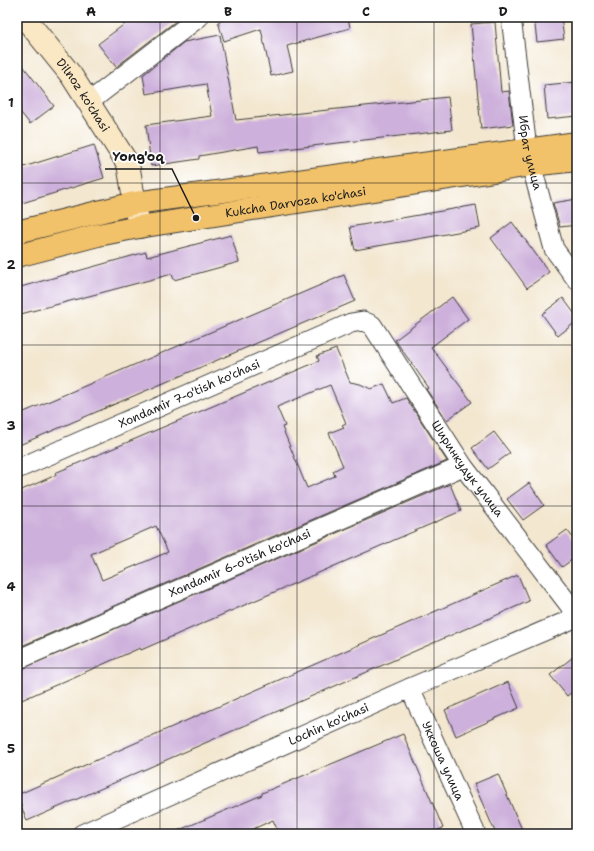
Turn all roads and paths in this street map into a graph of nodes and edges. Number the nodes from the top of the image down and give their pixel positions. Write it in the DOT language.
graph roads {
  1 [pos="24,17"];
  2 [pos="199,17"];
  3 [pos="511,17"];
  4 [pos="90,102"];
  5 [pos="577,143"];
  6 [pos="529,157"];
  7 [pos="577,160"];
  8 [pos="135,203"];
  9 [pos="139,227"];
  10 [pos="17,232"];
  11 [pos="17,256"];
  12 [pos="577,280"];
  13 [pos="364,321"];
  14 [pos="463,466"];
  15 [pos="17,469"];
  16 [pos="577,616"];
  17 [pos="17,660"];
  18 [pos="410,688"];
  19 [pos="82,834"];
  20 [pos="476,834"];
  1 -- 4 [label="street, Dilnoz ko'chasi"];
  2 -- 4 [label="street"];
  3 -- 6 [label="street, Ибрат улица"];
  4 -- 8 [label="street, Dilnoz ko'chasi"];
  5 -- 6 [label="main road, Kukcha Darvoza ko'chasi"];
  6 -- 7 [label="main road, Kukcha Darvoza ko'chasi"];
  6 -- 8 [label="main road, Kukcha Darvoza ko'chasi"];
  6 -- 9 [label="main road, Kukcha Darvoza ko'chasi"];
  6 -- 12 [label="street, Ибрат улица"];
  8 -- 9 [label="street, Dilnoz ko'chasi"];
  8 -- 10 [label="main road, Kukcha Darvoza ko'chasi"];
  9 -- 11 [label="main road, Kukcha Darvoza ko'chasi"];
  13 -- 14 [label="street, Ширинкудук улица"];
  13 -- 15 [label="street, Xondamir 7-o'tish ko'chasi"];
  14 -- 16 [label="street, Ширинкудук улица"];
  14 -- 17 [label="street, Xondamir 6-o'tish ko'chasi"];
  16 -- 18 [label="street, Lochin ko'chasi"];
  18 -- 19 [label="street, Lochin ko'chasi"];
  18 -- 20 [label="street, Уккоша улица"];
}
